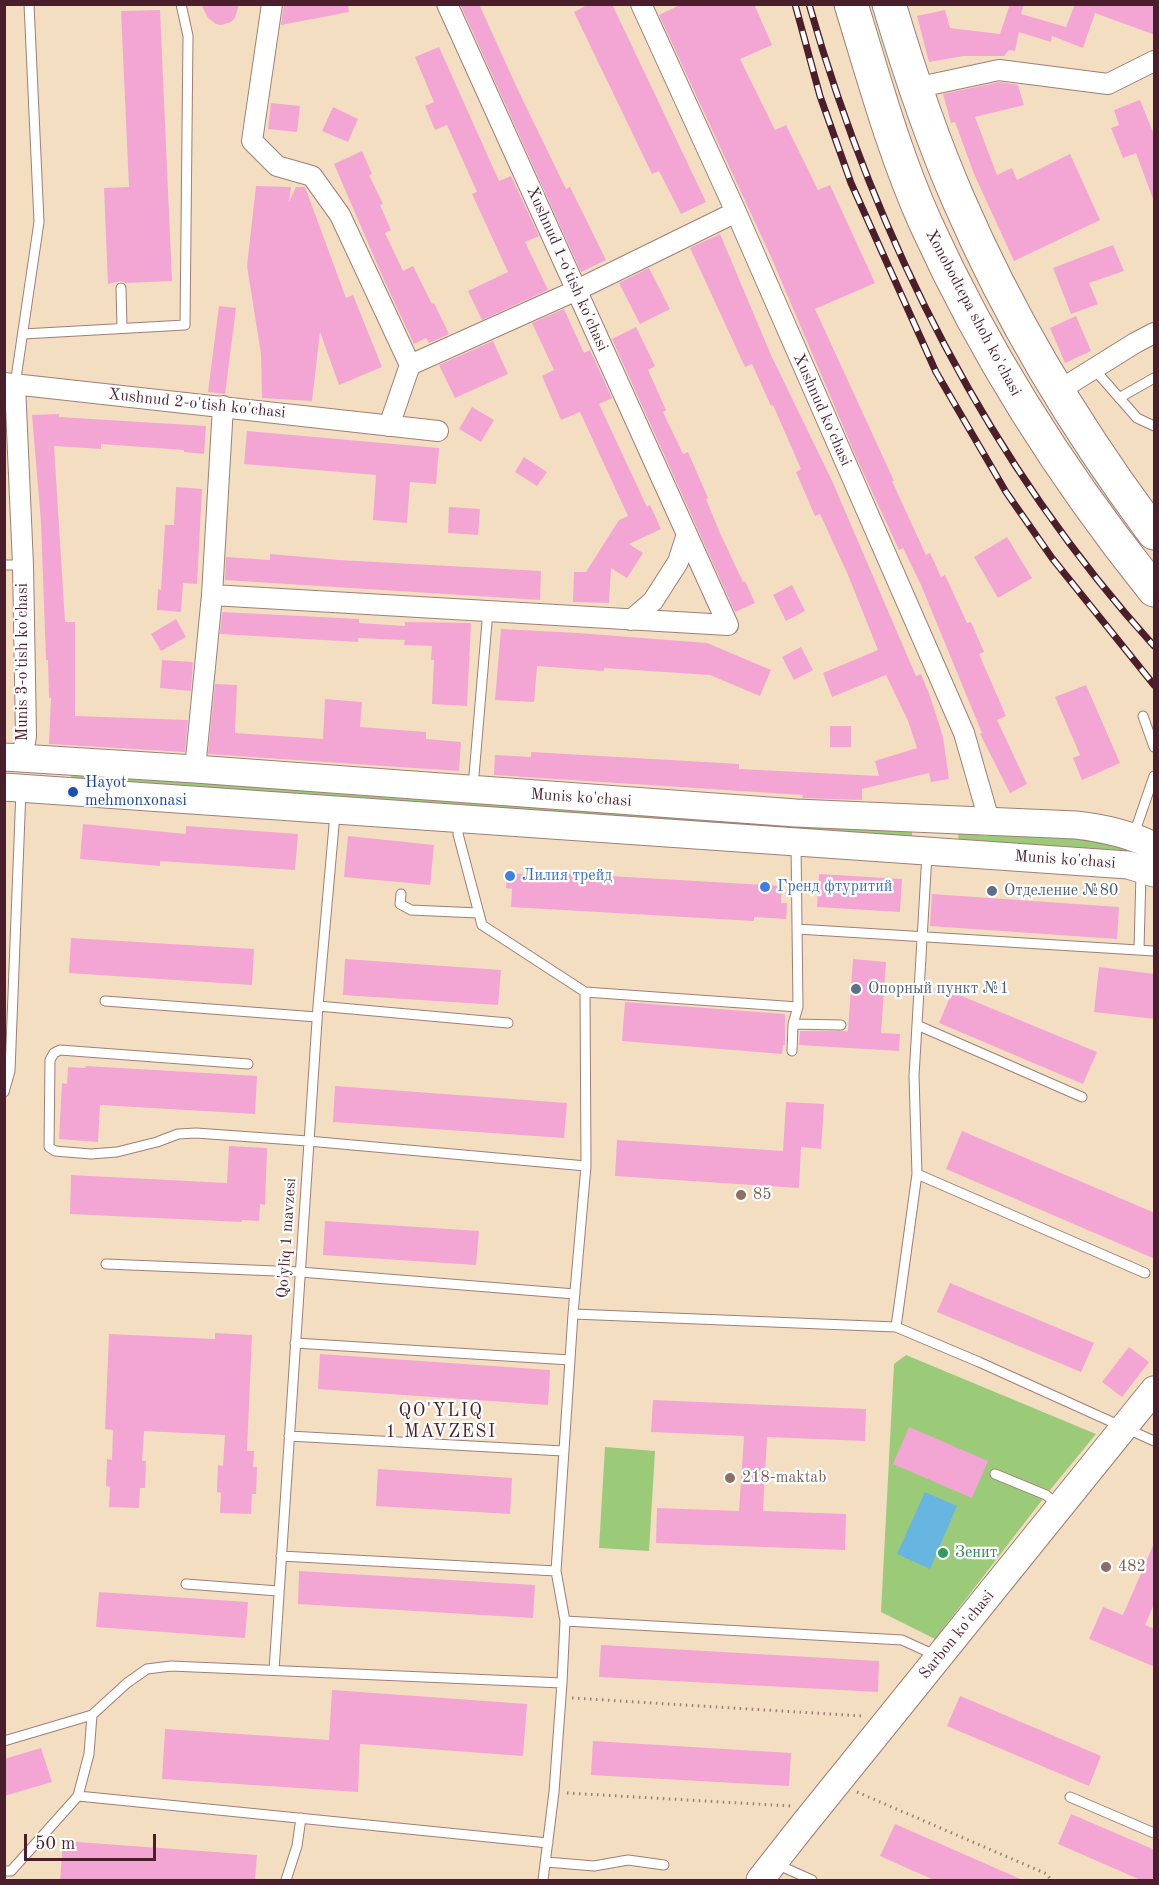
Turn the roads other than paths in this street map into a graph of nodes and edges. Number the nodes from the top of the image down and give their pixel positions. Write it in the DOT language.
graph roads {
  1 [pos="29,4"];
  2 [pos="182,4"];
  3 [pos="272,4"];
  4 [pos="447,4"];
  5 [pos="641,4"];
  6 [pos="851,4"];
  7 [pos="889,4"];
  8 [pos="1155,61"];
  9 [pos="915,88"];
  10 [pos="736,212"];
  11 [pos="121,288"];
  12 [pos="577,290"];
  13 [pos="122,328"];
  14 [pos="1155,333"];
  15 [pos="23,334"];
  16 [pos="410,365"];
  17 [pos="1094,369"];
  18 [pos="1155,378"];
  19 [pos="10,384"];
  20 [pos="1058,391"];
  21 [pos="1119,398"];
  22 [pos="223,406"];
  23 [pos="389,426"];
  24 [pos="1155,426"];
  25 [pos="438,431"];
  26 [pos="1155,533"];
  27 [pos="687,534"];
  28 [pos="14,565"];
  29 [pos="1155,590"];
  30 [pos="212,595"];
  31 [pos="488,610"];
  32 [pos="631,620"];
  33 [pos="1143,716"];
  34 [pos="1155,747"];
  35 [pos="13,758"];
  36 [pos="195,769"];
  37 [pos="1155,776"];
  38 [pos="13,788"];
  39 [pos="473,790"];
  40 [pos="336,809"];
  41 [pos="796,813"];
  42 [pos="942,818"];
  43 [pos="460,819"];
  44 [pos="989,820"];
  45 [pos="1144,841"];
  46 [pos="796,842"];
  47 [pos="934,851"];
  48 [pos="1148,871"];
  49 [pos="401,894"];
  50 [pos="478,913"];
  51 [pos="797,929"];
  52 [pos="922,936"];
  53 [pos="1139,949"];
  54 [pos="1155,951"];
  55 [pos="585,992"];
  56 [pos="105,1001"];
  57 [pos="318,1006"];
  58 [pos="798,1007"];
  59 [pos="317,1017"];
  60 [pos="508,1023"];
  61 [pos="793,1024"];
  62 [pos="841,1025"];
  63 [pos="917,1025"];
  64 [pos="792,1051"];
  65 [pos="248,1064"];
  66 [pos="7,1071"];
  67 [pos="4,1092"];
  68 [pos="1082,1097"];
  69 [pos="308,1141"];
  70 [pos="586,1166"];
  71 [pos="917,1174"];
  72 [pos="106,1264"];
  73 [pos="300,1272"];
  74 [pos="1145,1273"];
  75 [pos="575,1294"];
  76 [pos="573,1314"];
  77 [pos="896,1327"];
  78 [pos="295,1343"];
  79 [pos="570,1360"];
  80 [pos="1155,1390"];
  81 [pos="1124,1427"];
  82 [pos="289,1436"];
  83 [pos="1155,1441"];
  84 [pos="563,1451"];
  85 [pos="995,1474"];
  86 [pos="1059,1507"];
  87 [pos="281,1556"];
  88 [pos="556,1571"];
  89 [pos="186,1584"];
  90 [pos="278,1591"];
  91 [pos="565,1621"];
  92 [pos="939,1657"];
  93 [pos="274,1670"];
  94 [pos="562,1683"];
  95 [pos="92,1715"];
  96 [pos="4,1741"];
  97 [pos="78,1796"];
  98 [pos="1070,1797"];
  99 [pos="301,1818"];
  100 [pos="1155,1833"];
  101 [pos="548,1843"];
  102 [pos="546,1862"];
  103 [pos="664,1865"];
  104 [pos="4,1871"];
  105 [pos="767,1871"];
  106 [pos="286,1881"];
  107 [pos="543,1881"];
  108 [pos="812,1881"];
  1 -- 15 [label="lane"];
  2 -- 13 [label="lane"];
  3 -- 16 [label="street"];
  4 -- 12 [label="street, Xushnud 1-o'tish ko'chasi"];
  5 -- 10 [label="street, Xushnud ko'chasi"];
  6 -- 29 [label="highway, Xonobodtepa shoh ko'chasi"];
  7 -- 9 [label="highway"];
  8 -- 9 [label="street"];
  9 -- 20 [label="highway"];
  10 -- 12 [label="street"];
  10 -- 44 [label="street, Xushnud ko'chasi"];
  11 -- 13 [label="lane"];
  12 -- 16 [label="street"];
  12 -- 27 [label="street, Xushnud 1-o'tish ko'chasi"];
  13 -- 15 [label="lane"];
  14 -- 17 [label="street"];
  15 -- 19 [label="lane"];
  16 -- 23 [label="street"];
  17 -- 20 [label="street"];
  17 -- 21 [label="lane"];
  18 -- 21 [label="lane"];
  19 -- 22 [label="street, Xushnud 2-o'tish ko'chasi"];
  19 -- 28 [label="street, Munis 3-o'tish ko'chasi"];
  20 -- 26 [label="highway"];
  21 -- 24 [label="lane"];
  22 -- 23 [label="street, Xushnud 2-o'tish ko'chasi"];
  22 -- 30 [label="street"];
  23 -- 25 [label="street, Xushnud 2-o'tish ko'chasi"];
  27 -- 32 [label="street"];
  27 -- 32 [label="street, Xushnud 1-o'tish ko'chasi"];
  28 -- 35 [label="street, Munis 3-o'tish ko'chasi"];
  30 -- 31 [label="street, Xushnud 1-o'tish ko'chasi"];
  30 -- 36 [label="street"];
  31 -- 32 [label="street, Xushnud 1-o'tish ko'chasi"];
  31 -- 39 [label="lane"];
  33 -- 34 [label="lane"];
  35 -- 36 [label="street, Munis ko'chasi"];
  35 -- 38 [label="street"];
  36 -- 39 [label="street, Munis ko'chasi"];
  37 -- 45 [label="lane"];
  38 -- 40 [label="street, Munis ko'chasi"];
  38 -- 66 [label="lane"];
  39 -- 41 [label="street, Munis ko'chasi"];
  40 -- 43 [label="street, Munis ko'chasi"];
  40 -- 57 [label="lane, Qo'yliq 1 mavzesi"];
  41 -- 42 [label="street, Munis ko'chasi"];
  41 -- 46 [label="street"];
  42 -- 44 [label="street, Munis ko'chasi"];
  42 -- 47 [label="street"];
  43 -- 46 [label="street, Munis ko'chasi"];
  43 -- 50 [label="lane"];
  44 -- 45 [label="street, Munis ko'chasi"];
  46 -- 47 [label="street, Munis ko'chasi"];
  46 -- 51 [label="lane"];
  47 -- 48 [label="street, Munis ko'chasi"];
  47 -- 52 [label="lane"];
  48 -- 53 [label="lane"];
  49 -- 50 [label="lane"];
  50 -- 55 [label="lane"];
  51 -- 52 [label="lane"];
  51 -- 58 [label="lane"];
  52 -- 53 [label="lane"];
  52 -- 63 [label="lane"];
  53 -- 54 [label="lane"];
  55 -- 58 [label="lane"];
  55 -- 70 [label="lane"];
  56 -- 59 [label="lane"];
  57 -- 59 [label="lane, Qo'yliq 1 mavzesi"];
  57 -- 60 [label="lane"];
  58 -- 61 [label="lane"];
  59 -- 69 [label="lane, Qo'yliq 1 mavzesi"];
  61 -- 62 [label="lane"];
  61 -- 64 [label="lane"];
  63 -- 68 [label="lane"];
  63 -- 71 [label="lane"];
  65 -- 69 [label="lane"];
  66 -- 67 [label="lane"];
  69 -- 70 [label="lane"];
  69 -- 73 [label="lane, Qo'yliq 1 mavzesi"];
  70 -- 75 [label="lane"];
  71 -- 74 [label="lane"];
  71 -- 77 [label="lane"];
  72 -- 73 [label="lane"];
  73 -- 75 [label="lane"];
  73 -- 78 [label="lane, Qo'yliq 1 mavzesi"];
  75 -- 76 [label="lane"];
  76 -- 77 [label="lane"];
  76 -- 79 [label="lane"];
  77 -- 81 [label="lane"];
  78 -- 79 [label="lane"];
  78 -- 82 [label="lane, Qo'yliq 1 mavzesi"];
  79 -- 84 [label="lane"];
  80 -- 81 [label="street, Sarbon ko'chasi"];
  81 -- 83 [label="lane"];
  81 -- 86 [label="street, Sarbon ko'chasi"];
  82 -- 84 [label="lane"];
  82 -- 87 [label="lane, Qo'yliq 1 mavzesi"];
  84 -- 88 [label="lane"];
  85 -- 86 [label="lane"];
  86 -- 92 [label="street, Sarbon ko'chasi"];
  87 -- 88 [label="lane"];
  87 -- 90 [label="lane, Qo'yliq 1 mavzesi"];
  88 -- 91 [label="lane"];
  89 -- 90 [label="lane"];
  90 -- 93 [label="lane, Qo'yliq 1 mavzesi"];
  91 -- 92 [label="lane"];
  91 -- 94 [label="lane"];
  92 -- 105 [label="street, Sarbon ko'chasi"];
  93 -- 94 [label="lane"];
  93 -- 95 [label="lane"];
  94 -- 101 [label="lane"];
  95 -- 96 [label="lane"];
  95 -- 97 [label="lane"];
  97 -- 99 [label="lane"];
  97 -- 104 [label="lane"];
  98 -- 100 [label="lane"];
  99 -- 101 [label="lane"];
  99 -- 106 [label="lane"];
  101 -- 102 [label="lane"];
  102 -- 103 [label="lane"];
  102 -- 107 [label="lane"];
  105 -- 108 [label="lane"];
}
